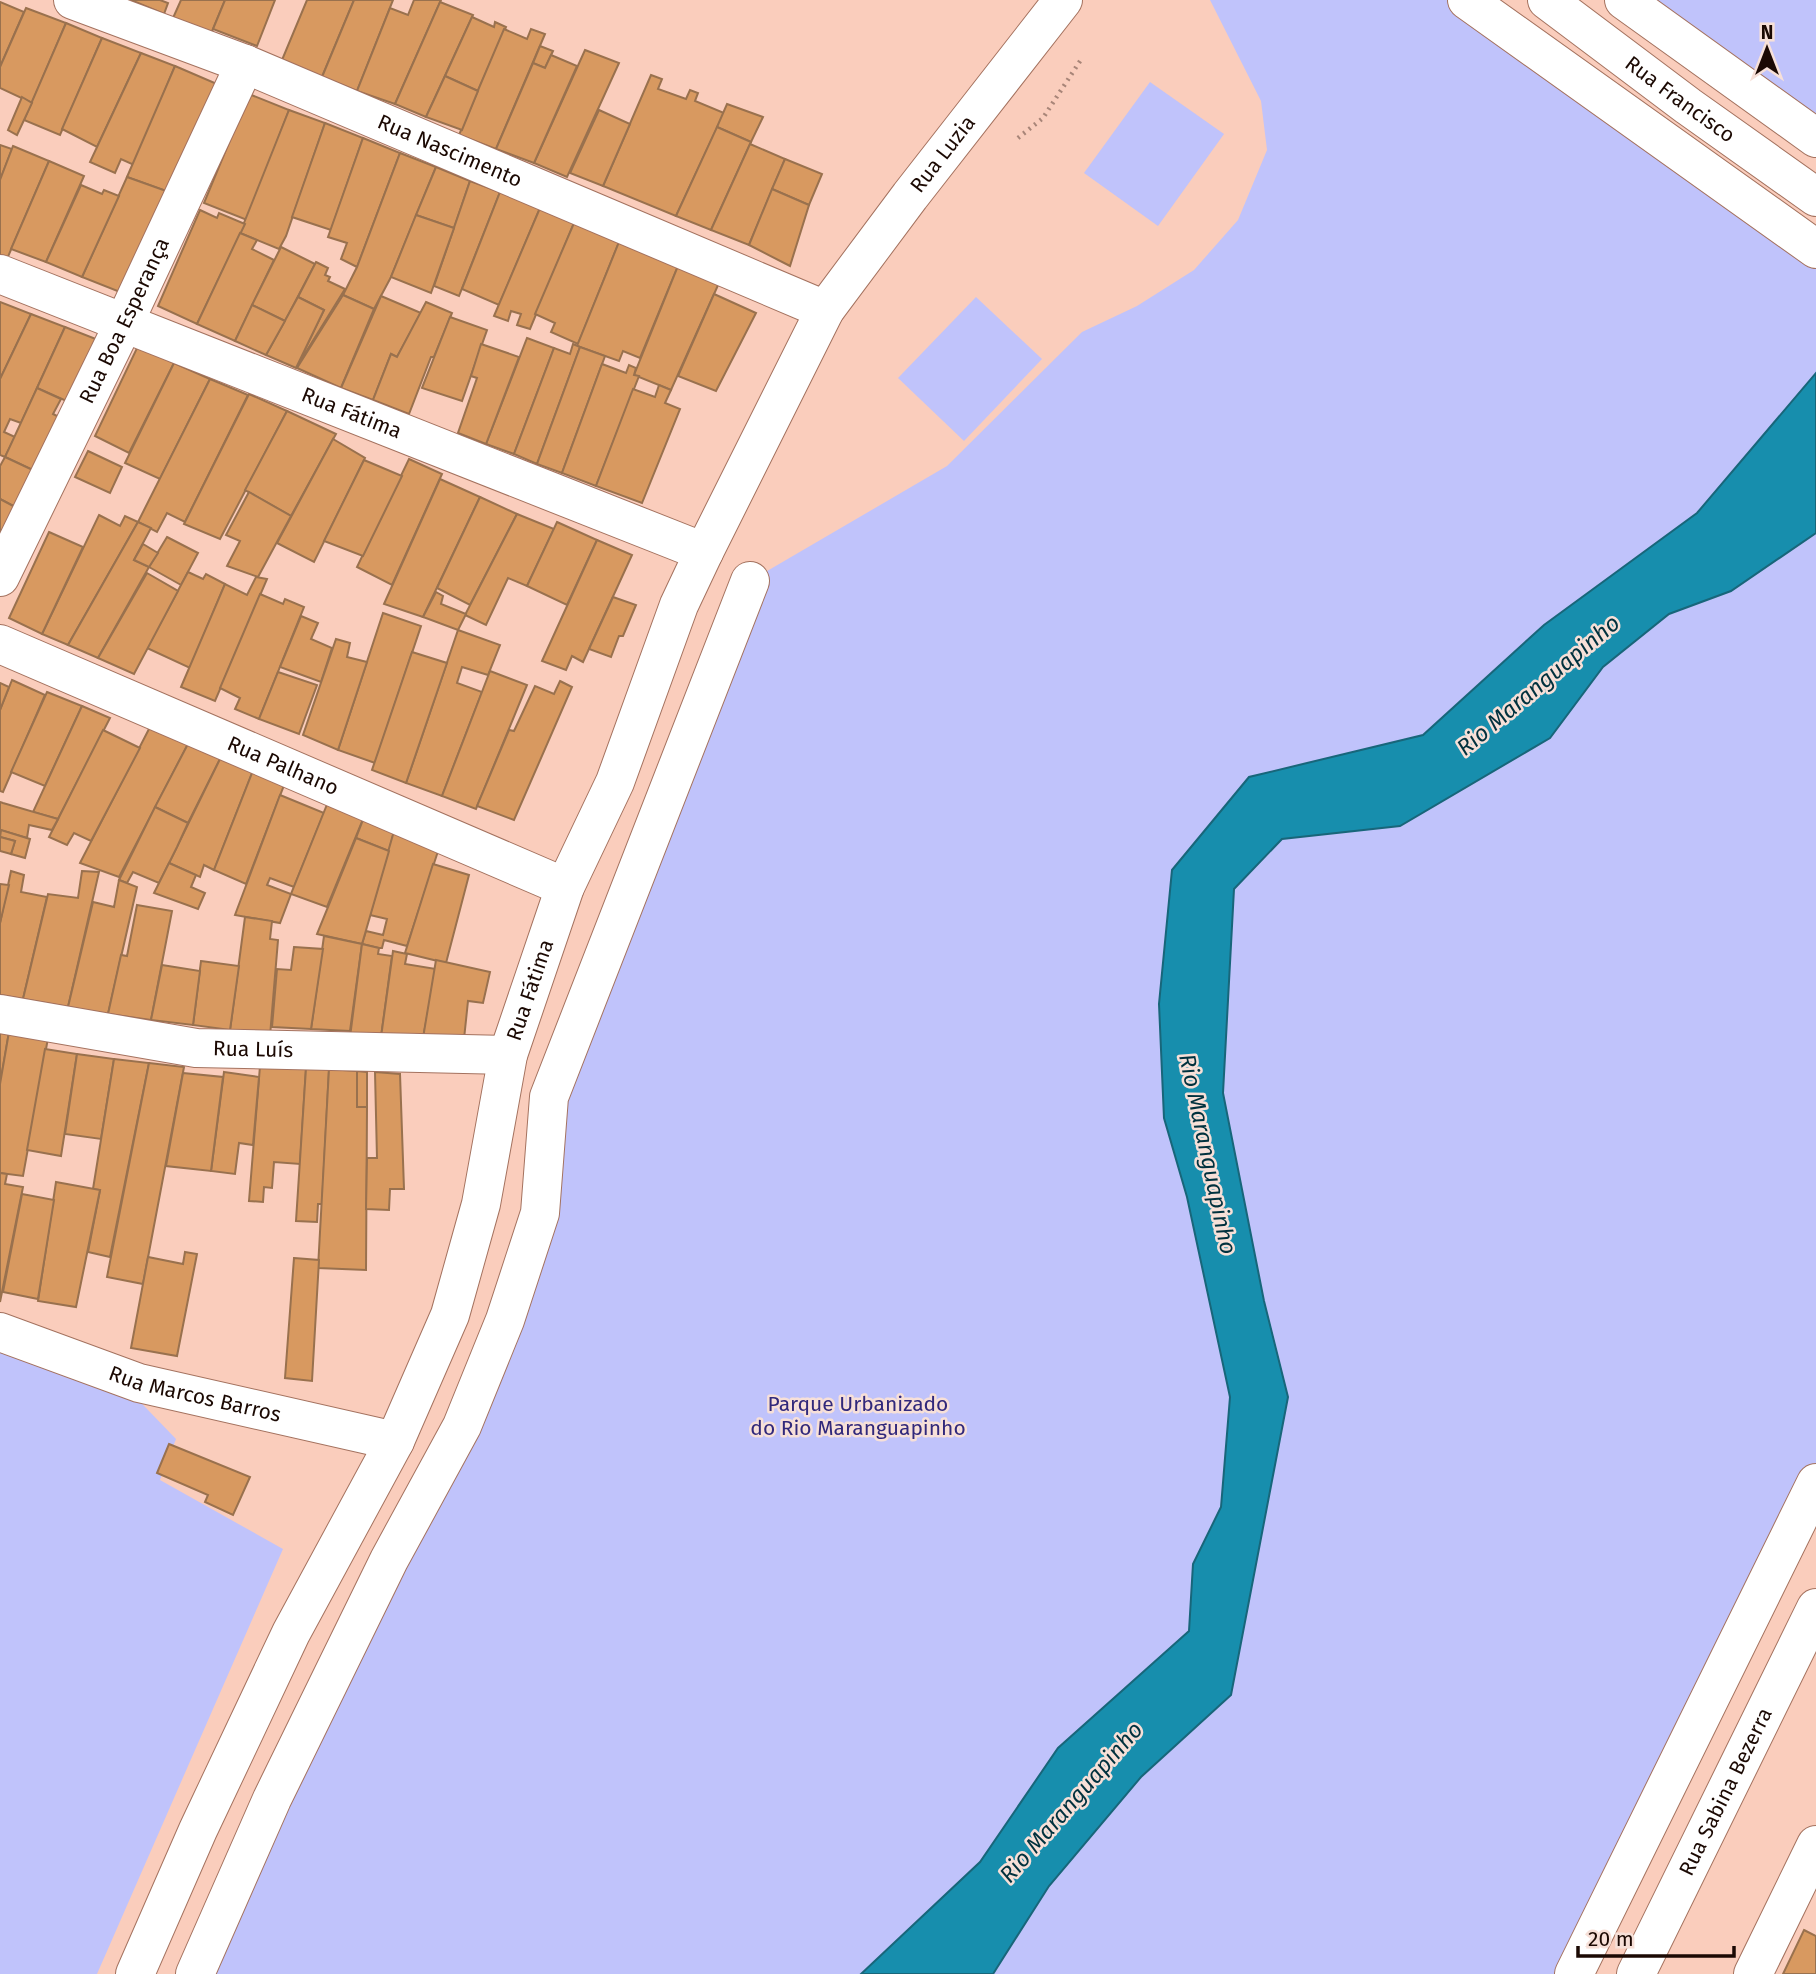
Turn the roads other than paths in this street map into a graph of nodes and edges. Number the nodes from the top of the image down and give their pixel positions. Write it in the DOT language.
graph roads {
  1 [pos="73,0"];
  2 [pos="1063,0"];
  3 [pos="1467,0"];
  4 [pos="1547,0"];
  5 [pos="1624,0"];
  6 [pos="246,64"];
  7 [pos="1816,138"];
  8 [pos="1816,197"];
  9 [pos="1816,249"];
  10 [pos="0,274"];
  11 [pos="825,310"];
  12 [pos="125,321"];
  13 [pos="704,552"];
  14 [pos="0,577"];
  15 [pos="750,581"];
  16 [pos="0,644"];
  17 [pos="565,887"];
  18 [pos="0,1014"];
  19 [pos="508,1055"];
  20 [pos="0,1332"];
  21 [pos="395,1441"];
  22 [pos="1816,1483"];
  23 [pos="1816,1608"];
  24 [pos="1816,1845"];
  25 [pos="135,1974"];
  26 [pos="195,1974"];
  27 [pos="1574,1974"];
  28 [pos="1636,1974"];
  29 [pos="1753,1974"];
  1 -- 6 [label="street, Rua Nascimento"];
  2 -- 11 [label="street, Rua Luzia"];
  3 -- 9 [label="street"];
  4 -- 8 [label="street, Rua Francisco"];
  5 -- 7 [label="street"];
  6 -- 11 [label="street, Rua Nascimento"];
  6 -- 12 [label="street, Rua Boa Esperança"];
  10 -- 12 [label="street, Rua Fátima"];
  11 -- 13 [label="street, Rua Fátima"];
  12 -- 13 [label="street, Rua Fátima"];
  12 -- 14 [label="street, Rua Boa Esperança"];
  13 -- 17 [label="street, Rua Fátima"];
  15 -- 26 [label="street"];
  16 -- 17 [label="street, Rua Palhano"];
  17 -- 19 [label="street, Rua Fátima"];
  18 -- 19 [label="street, Rua Luís"];
  19 -- 21 [label="street, Rua Fátima"];
  20 -- 21 [label="street, Rua Marcos Barros"];
  21 -- 25 [label="street, Rua Fátima"];
  22 -- 27 [label="street"];
  23 -- 28 [label="street, Rua Sabina Bezerra"];
  24 -- 29 [label="street"];
}
